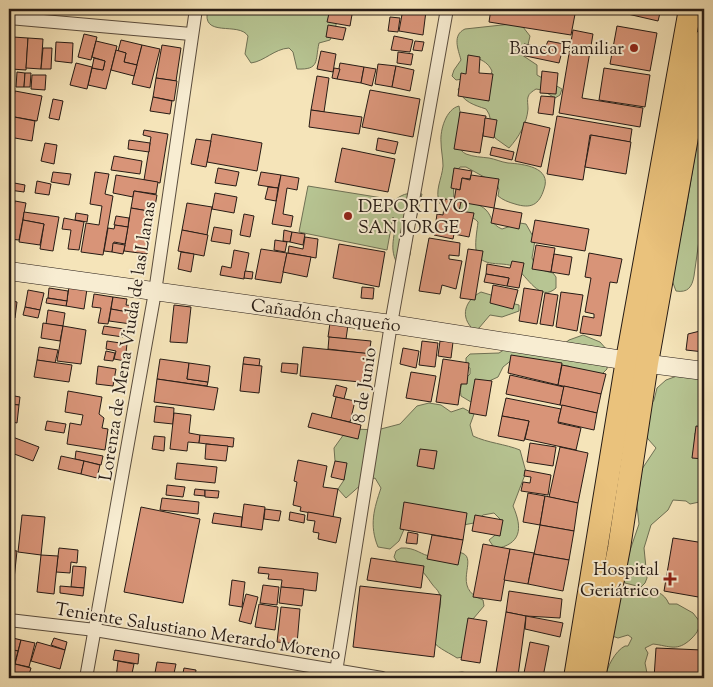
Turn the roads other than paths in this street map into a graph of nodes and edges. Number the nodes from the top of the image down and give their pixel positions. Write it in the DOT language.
graph roads {
  1 [pos="196,9"];
  2 [pos="447,9"];
  3 [pos="690,9"];
  4 [pos="9,18"];
  5 [pos="192,34"];
  6 [pos="704,40"];
  7 [pos="9,271"];
  8 [pos="155,292"];
  9 [pos="391,324"];
  10 [pos="638,362"];
  11 [pos="704,371"];
  12 [pos="604,570"];
  13 [pos="9,620"];
  14 [pos="95,630"];
  15 [pos="336,674"];
  16 [pos="86,678"];
  17 [pos="382,678"];
  18 [pos="575,678"];
  19 [pos="594,678"];
  1 -- 5 [label="street, Lorenza de Mena Viuda de las Llanas"];
  2 -- 9 [label="street, 8 de Junio"];
  3 -- 10 [label="highway"];
  4 -- 5 [label="street"];
  5 -- 8 [label="street, Lorenza de Mena Viuda de las Llanas"];
  6 -- 10 [label="highway"];
  7 -- 8 [label="main road, Cañadón chaqueño"];
  8 -- 9 [label="main road, Cañadón chaqueño"];
  8 -- 14 [label="street, Lorenza de Mena Viuda de las Llanas"];
  9 -- 10 [label="main road, Cañadón chaqueño"];
  9 -- 15 [label="street, 8 de Junio"];
  10 -- 11 [label="main road, Cañadón chaqueño"];
  10 -- 12 [label="highway"];
  12 -- 18 [label="highway"];
  12 -- 19 [label="highway"];
  13 -- 14 [label="street, Teniente Salustiano Merardo Moreno"];
  14 -- 15 [label="street, Teniente Salustiano Merardo Moreno"];
  14 -- 16 [label="street, Lorenza de Mena Viuda de las Llanas"];
  15 -- 17 [label="street, Teniente Salustiano Merardo Moreno"];
}
